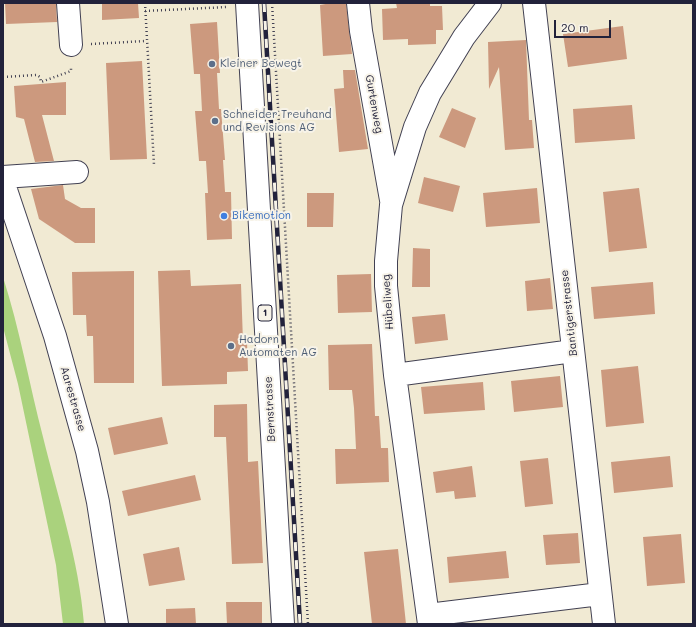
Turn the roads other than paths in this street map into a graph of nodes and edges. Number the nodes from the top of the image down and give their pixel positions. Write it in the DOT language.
graph roads {
  1 [pos="68,3"];
  2 [pos="358,3"];
  3 [pos="490,3"];
  4 [pos="534,3"];
  5 [pos="246,4"];
  6 [pos="70,45"];
  7 [pos="77,172"];
  8 [pos="3,177"];
  9 [pos="3,181"];
  10 [pos="391,205"];
  11 [pos="573,351"];
  12 [pos="395,376"];
  13 [pos="600,594"];
  14 [pos="429,620"];
  15 [pos="117,624"];
  16 [pos="283,624"];
  17 [pos="604,624"];
  1 -- 6 [label="street"];
  2 -- 10 [label="street, Gurtenweg"];
  3 -- 10 [label="street, Hübeliweg"];
  4 -- 11 [label="street, Bantigerstrasse"];
  5 -- 16 [label="street, Bernstrasse / 1"];
  7 -- 8 [label="street"];
  9 -- 15 [label="street, Aarestrasse"];
  10 -- 12 [label="street, Hübeliweg"];
  11 -- 12 [label="street"];
  11 -- 13 [label="street, Bantigerstrasse"];
  12 -- 14 [label="street, Hübeliweg"];
  13 -- 14 [label="street"];
  13 -- 17 [label="street, Bantigerstrasse"];
}
